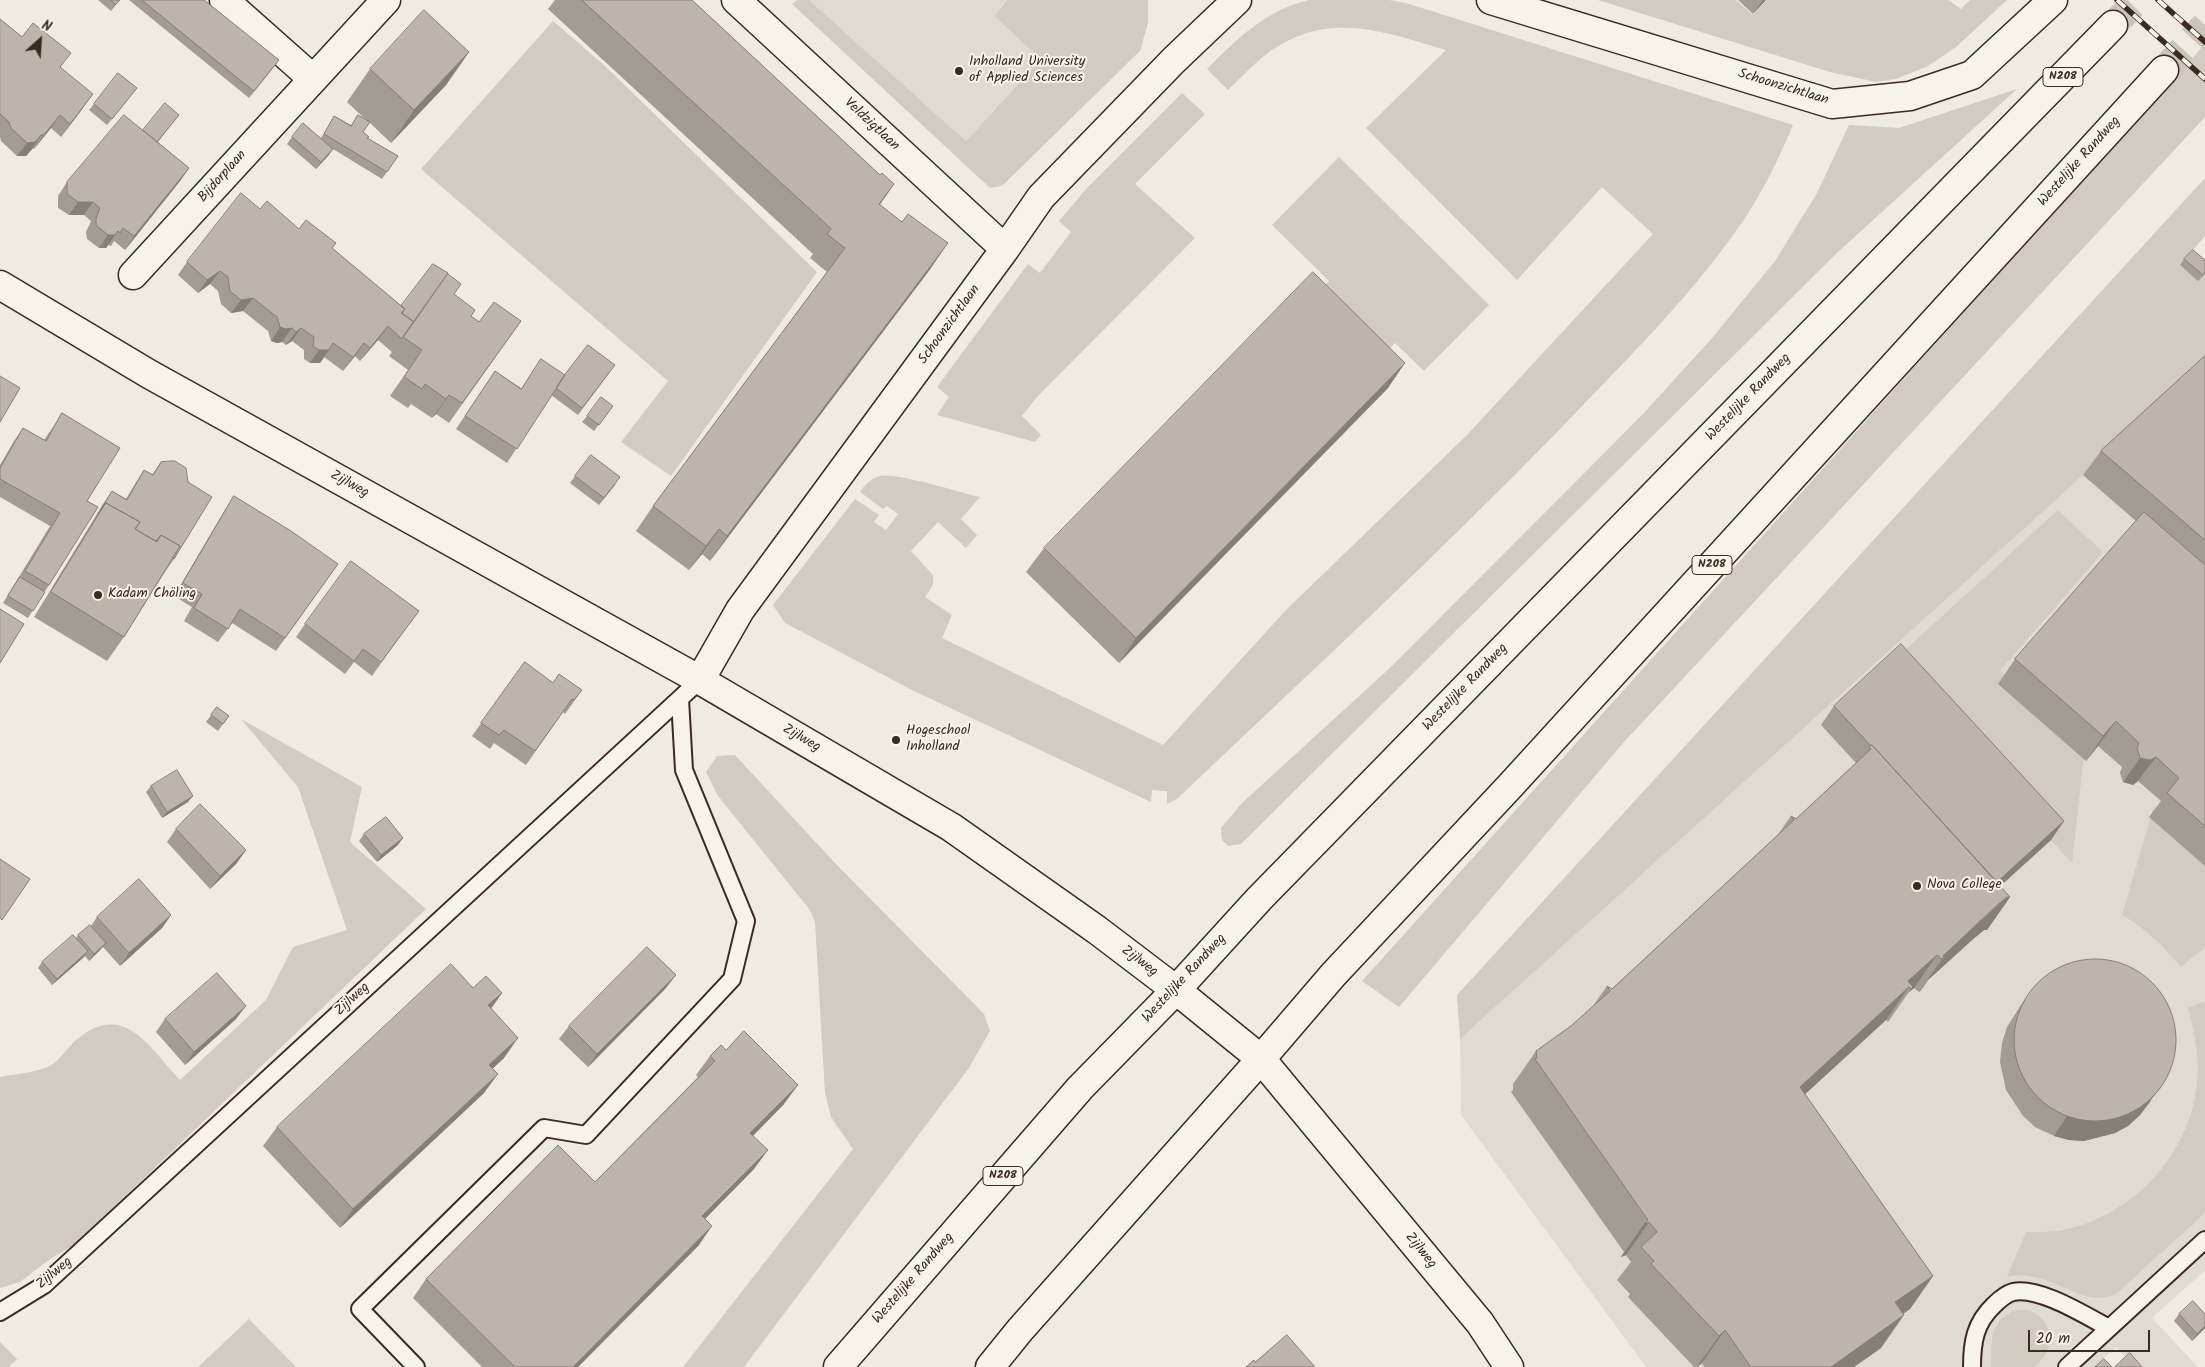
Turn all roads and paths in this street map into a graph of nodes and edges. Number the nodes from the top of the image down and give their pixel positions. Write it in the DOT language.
graph roads {
  1 [pos="224,0"];
  2 [pos="386,0"];
  3 [pos="1237,0"];
  4 [pos="1491,0"];
  5 [pos="2053,0"];
  6 [pos="747,3"];
  7 [pos="2113,25"];
  8 [pos="2164,70"];
  9 [pos="313,80"];
  10 [pos="1006,249"];
  11 [pos="133,275"];
  12 [pos="0,285"];
  13 [pos="700,680"];
  14 [pos="680,699"];
  15 [pos="1176,990"];
  16 [pos="1261,1059"];
  17 [pos="2205,1240"];
  18 [pos="0,1312"];
  19 [pos="2109,1328"];
  20 [pos="416,1367"];
  21 [pos="838,1367"];
  22 [pos="990,1367"];
  23 [pos="1509,1367"];
  24 [pos="1972,1367"];
  25 [pos="2067,1367"];
  1 -- 9 [label="main road"];
  2 -- 9 [label="main road, Bijdorplaan"];
  3 -- 10 [label="main road, Schoonzichtlaan"];
  4 -- 5 [label="main road, Schoonzichtlaan"];
  6 -- 10 [label="main road, Veldzigtlaan"];
  7 -- 15 [label="main road, Westelijke Randweg / N208"];
  8 -- 16 [label="main road, Westelijke Randweg / N208"];
  9 -- 11 [label="main road, Bijdorplaan"];
  10 -- 13 [label="main road, Schoonzichtlaan"];
  12 -- 13 [label="main road, Zijlweg"];
  13 -- 14 [label="lane, Zijlweg"];
  13 -- 15 [label="main road, Zijlweg"];
  14 -- 18 [label="lane, Zijlweg"];
  14 -- 20 [label="lane"];
  15 -- 16 [label="main road, Zijlweg"];
  15 -- 21 [label="main road, Westelijke Randweg / N208"];
  16 -- 22 [label="main road, Westelijke Randweg / N208"];
  16 -- 23 [label="main road, Zijlweg"];
  17 -- 19 [label="lane"];
  19 -- 24 [label="lane"];
  19 -- 25 [label="lane"];
}
